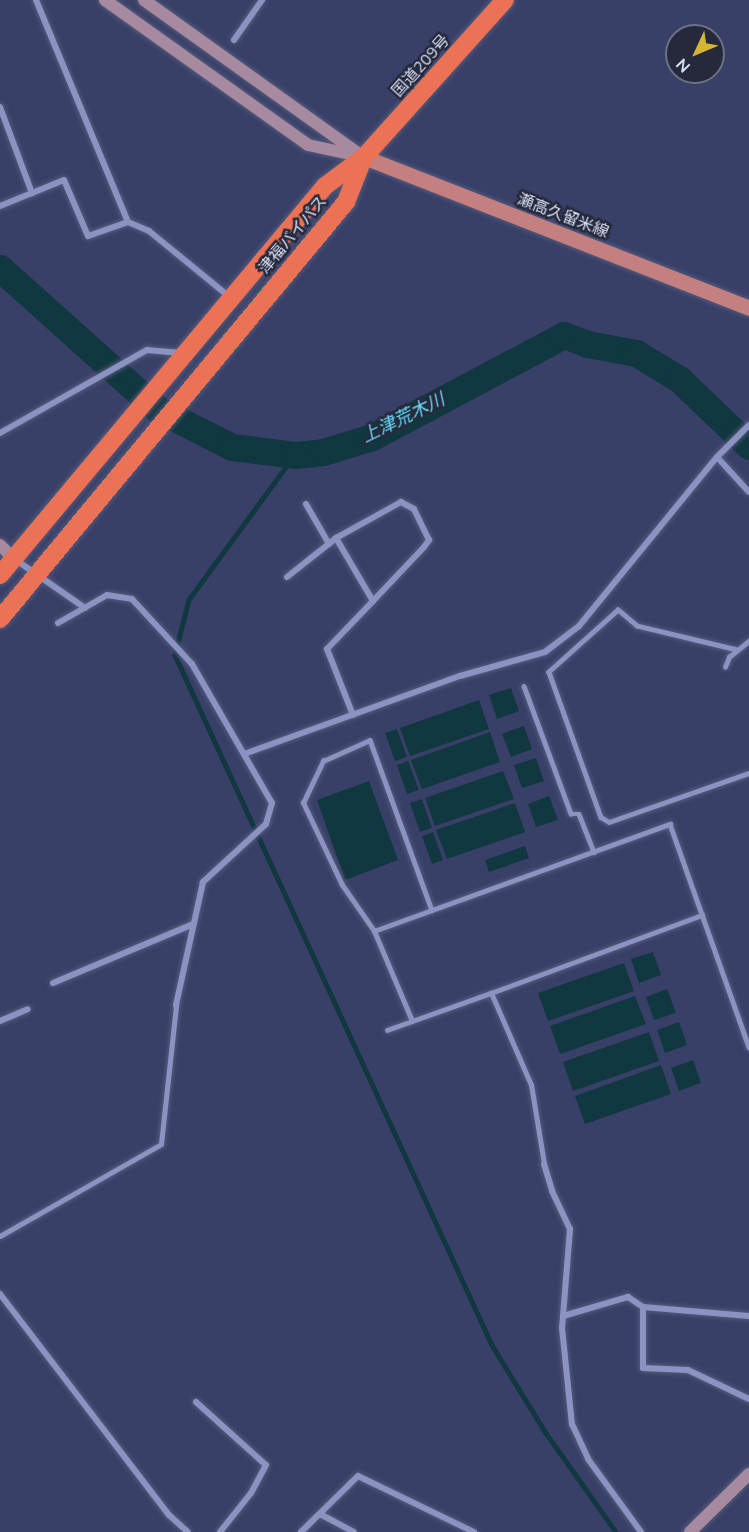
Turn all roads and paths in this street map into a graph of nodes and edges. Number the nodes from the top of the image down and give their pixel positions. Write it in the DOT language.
graph roads {
  1 [pos="36,0"];
  2 [pos="105,0"];
  3 [pos="144,0"];
  4 [pos="262,0"];
  5 [pos="505,0"];
  6 [pos="234,40"];
  7 [pos="0,107"];
  8 [pos="364,157"];
  9 [pos="32,193"];
  10 [pos="0,206"];
  11 [pos="128,222"];
  12 [pos="231,298"];
  13 [pos="749,308"];
  14 [pos="184,353"];
  15 [pos="749,426"];
  16 [pos="0,433"];
  17 [pos="717,457"];
  18 [pos="749,492"];
  19 [pos="306,504"];
  20 [pos="336,538"];
  21 [pos="329,544"];
  22 [pos="0,545"];
  23 [pos="14,559"];
  24 [pos="38,574"];
  25 [pos="0,576"];
  26 [pos="287,577"];
  27 [pos="373,601"];
  28 [pos="85,608"];
  29 [pos="0,619"];
  30 [pos="58,623"];
  31 [pos="749,641"];
  32 [pos="737,650"];
  33 [pos="724,667"];
  34 [pos="524,686"];
  35 [pos="353,715"];
  36 [pos="246,753"];
  37 [pos="749,772"];
  38 [pos="594,852"];
  39 [pos="432,910"];
  40 [pos="702,915"];
  41 [pos="192,925"];
  42 [pos="374,931"];
  43 [pos="53,982"];
  44 [pos="491,993"];
  45 [pos="176,1005"];
  46 [pos="28,1009"];
  47 [pos="0,1021"];
  48 [pos="412,1021"];
  49 [pos="387,1030"];
  50 [pos="749,1047"];
  51 [pos="544,1164"];
  52 [pos="0,1236"];
  53 [pos="0,1294"];
  54 [pos="644,1307"];
  55 [pos="563,1316"];
  56 [pos="749,1316"];
  57 [pos="749,1399"];
  58 [pos="196,1402"];
  59 [pos="749,1474"];
  60 [pos="320,1514"];
  61 [pos="188,1532"];
  62 [pos="220,1532"];
  63 [pos="301,1532"];
  64 [pos="354,1532"];
  65 [pos="474,1532"];
  66 [pos="641,1532"];
  67 [pos="690,1532"];
  1 -- 11 [label="street"];
  2 -- 8 [label="street"];
  3 -- 8 [label="street"];
  4 -- 6 [label="street"];
  5 -- 8 [label="highway, 国道209号"];
  7 -- 9 [label="street"];
  8 -- 12 [label="highway, 津福バイパス"];
  8 -- 13 [label="main road, 瀬高久留米線"];
  8 -- 24 [label="highway, 津福バイパス"];
  9 -- 10 [label="street"];
  9 -- 11 [label="street"];
  11 -- 12 [label="street"];
  12 -- 14 [label="highway, 津福バイパス"];
  14 -- 16 [label="street"];
  14 -- 23 [label="highway, 津福バイパス"];
  15 -- 17 [label="street"];
  17 -- 18 [label="street"];
  17 -- 35 [label="street"];
  19 -- 21 [label="street"];
  20 -- 21 [label="street"];
  20 -- 27 [label="street"];
  20 -- 27 [label="street"];
  21 -- 26 [label="street"];
  22 -- 23 [label="street"];
  23 -- 24 [label="street"];
  23 -- 25 [label="highway, 津福バイパス"];
  24 -- 28 [label="street"];
  24 -- 29 [label="highway, 津福バイパス"];
  27 -- 35 [label="street"];
  28 -- 30 [label="street"];
  28 -- 36 [label="street"];
  31 -- 32 [label="lane"];
  32 -- 33 [label="lane"];
  32 -- 37 [label="lane"];
  34 -- 38 [label="lane"];
  35 -- 36 [label="street"];
  36 -- 41 [label="street"];
  38 -- 39 [label="lane"];
  38 -- 40 [label="lane"];
  39 -- 42 [label="lane"];
  39 -- 42 [label="lane"];
  40 -- 44 [label="lane"];
  40 -- 50 [label="lane"];
  41 -- 43 [label="street"];
  41 -- 45 [label="street"];
  42 -- 48 [label="lane"];
  44 -- 48 [label="lane"];
  44 -- 51 [label="lane"];
  45 -- 52 [label="lane"];
  46 -- 47 [label="street"];
  48 -- 49 [label="lane"];
  51 -- 55 [label="street"];
  53 -- 61 [label="street"];
  54 -- 55 [label="street"];
  54 -- 56 [label="street"];
  54 -- 57 [label="street"];
  55 -- 66 [label="street"];
  58 -- 62 [label="street"];
  59 -- 67 [label="street"];
  60 -- 63 [label="street"];
  60 -- 64 [label="street"];
  60 -- 65 [label="street"];
}
